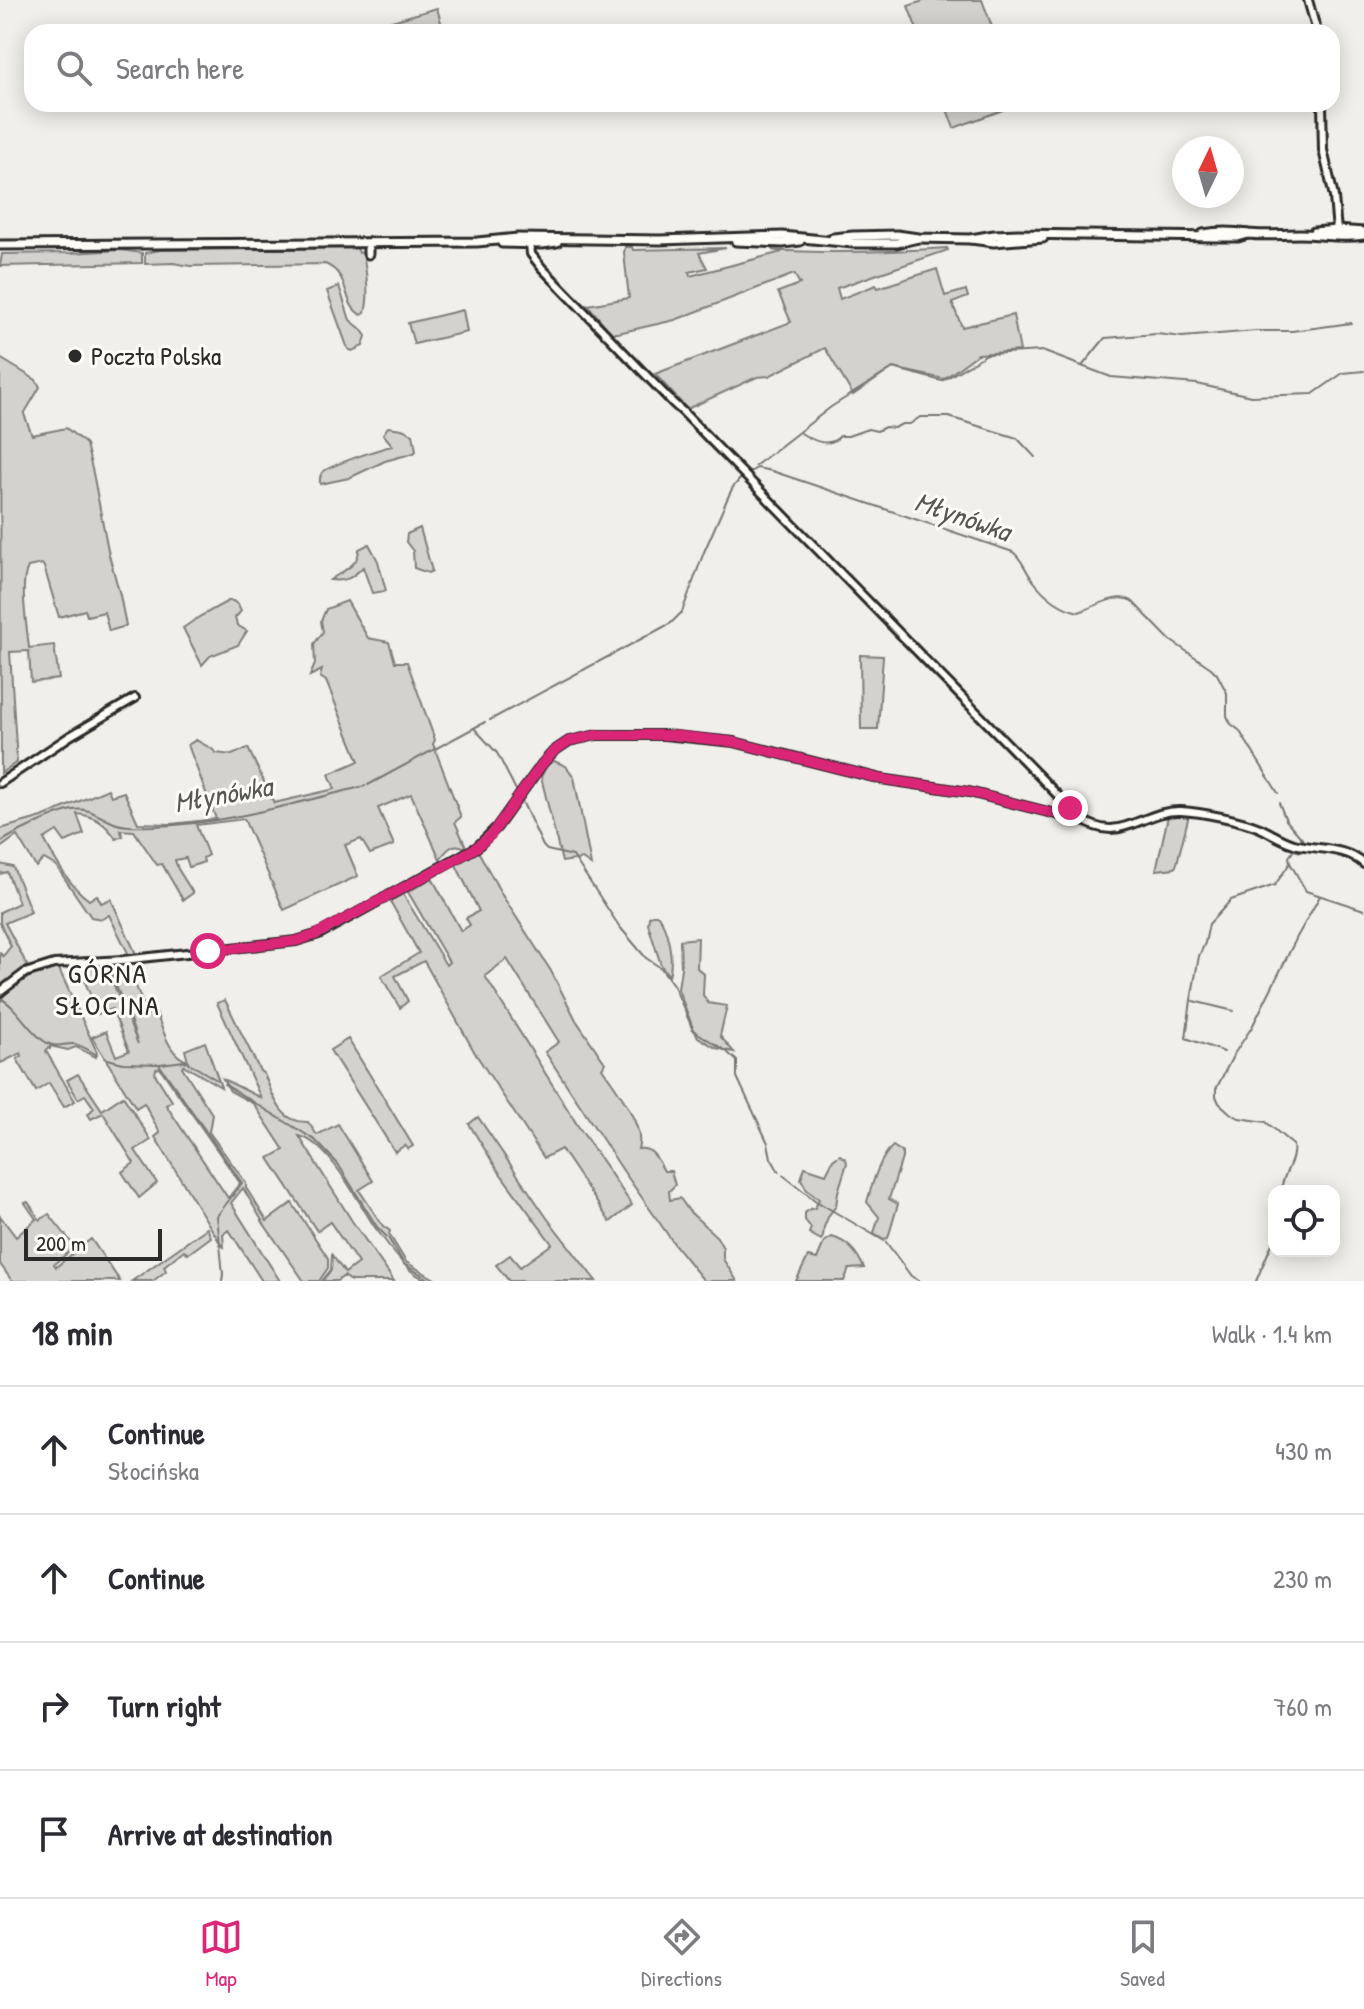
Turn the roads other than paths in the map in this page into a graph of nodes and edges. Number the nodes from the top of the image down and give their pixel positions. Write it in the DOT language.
graph roads {
  1 [pos="1308,0"];
  2 [pos="1315,24"];
  3 [pos="1322,112"];
  4 [pos="1336,230"];
  5 [pos="1306,234"];
  6 [pos="1364,234"];
  7 [pos="1329,237"];
  8 [pos="1345,237"];
  9 [pos="537,238"];
  10 [pos="571,240"];
  11 [pos="516,241"];
  12 [pos="530,244"];
  13 [pos="0,245"];
  14 [pos="533,257"];
  15 [pos="135,698"];
  16 [pos="0,783"];
  17 [pos="1080,818"];
  18 [pos="1364,864"];
  19 [pos="0,992"];
  1 -- 2 [label="street"];
  3 -- 4 [label="street"];
  4 -- 5 [label="main road"];
  4 -- 6 [label="main road"];
  4 -- 7 [label="street"];
  4 -- 8 [label="street"];
  5 -- 7 [label="main road"];
  5 -- 10 [label="main road"];
  6 -- 8 [label="main road"];
  7 -- 8 [label="main road"];
  9 -- 10 [label="main road"];
  9 -- 11 [label="main road"];
  9 -- 12 [label="street"];
  10 -- 12 [label="main road"];
  11 -- 12 [label="main road"];
  11 -- 13 [label="main road"];
  11 -- 14 [label="street"];
  12 -- 14 [label="street"];
  14 -- 17 [label="street"];
  15 -- 16 [label="street"];
  17 -- 18 [label="street"];
  17 -- 19 [label="street"];
}
